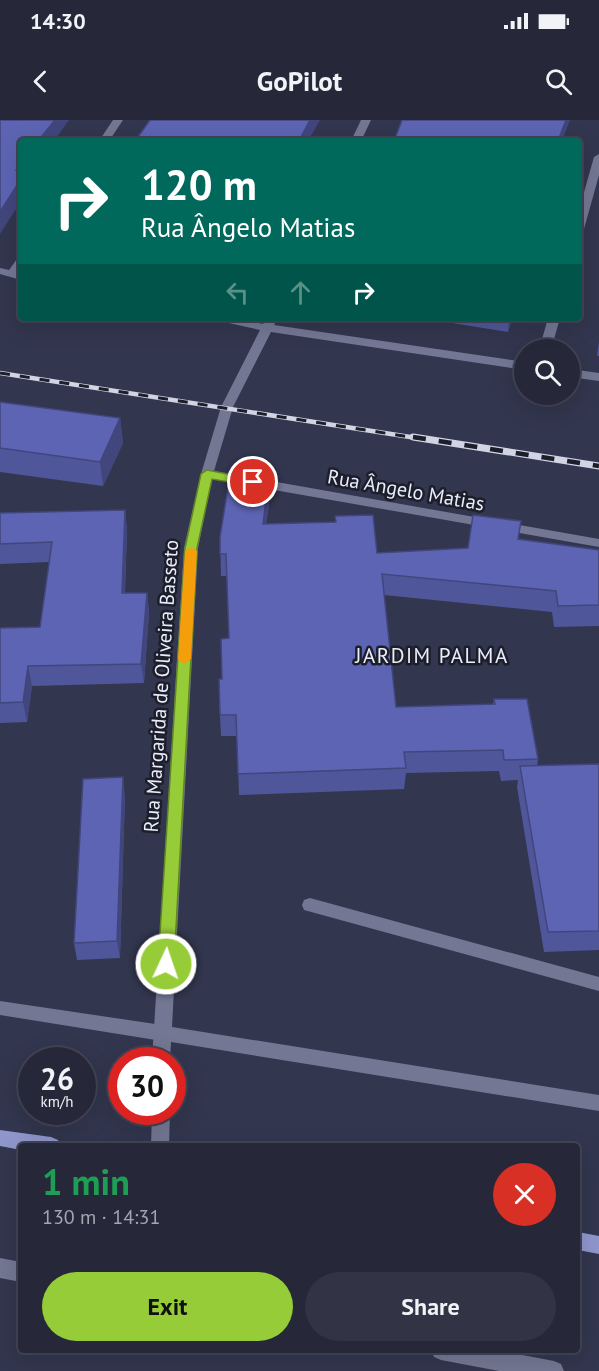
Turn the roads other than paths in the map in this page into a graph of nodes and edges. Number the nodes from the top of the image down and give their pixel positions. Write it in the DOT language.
graph roads {
  1 [pos="118,120"];
  2 [pos="366,120"];
  3 [pos="106,138"];
  4 [pos="357,138"];
  5 [pos="599,158"];
  6 [pos="582,218"];
  7 [pos="250,321"];
  8 [pos="553,321"];
  9 [pos="270,323"];
  10 [pos="548,339"];
  11 [pos="514,364"];
  12 [pos="580,374"];
  13 [pos="599,377"];
  14 [pos="207,474"];
  15 [pos="599,543"];
  16 [pos="310,905"];
  17 [pos="599,984"];
  18 [pos="0,1008"];
  19 [pos="162,1033"];
  20 [pos="161,1047"];
  21 [pos="599,1103"];
  22 [pos="161,1125"];
  23 [pos="0,1137"];
  24 [pos="34,1143"];
  25 [pos="160,1143"];
  26 [pos="580,1241"];
  27 [pos="599,1245"];
  28 [pos="0,1268"];
  29 [pos="18,1271"];
  30 [pos="457,1353"];
  31 [pos="554,1371"];
  1 -- 3 [label="street"];
  2 -- 4 [label="street"];
  5 -- 6 [label="street"];
  7 -- 9 [label="street"];
  8 -- 10 [label="street"];
  9 -- 11 [label="street"];
  9 -- 14 [label="street, Rua Margarida de Oliveira Basseto"];
  12 -- 13 [label="street"];
  14 -- 15 [label="street, Rua Ângelo Matias"];
  14 -- 19 [label="street, Rua Margarida de Oliveira Basseto"];
  16 -- 17 [label="street"];
  18 -- 19 [label="street"];
  19 -- 20 [label="street, Rua Margarida de Oliveira Basseto"];
  19 -- 21 [label="street"];
  22 -- 25 [label="street"];
  23 -- 24 [label="main road"];
  26 -- 27 [label="main road"];
  28 -- 29 [label="street"];
  30 -- 31 [label="street"];
}
